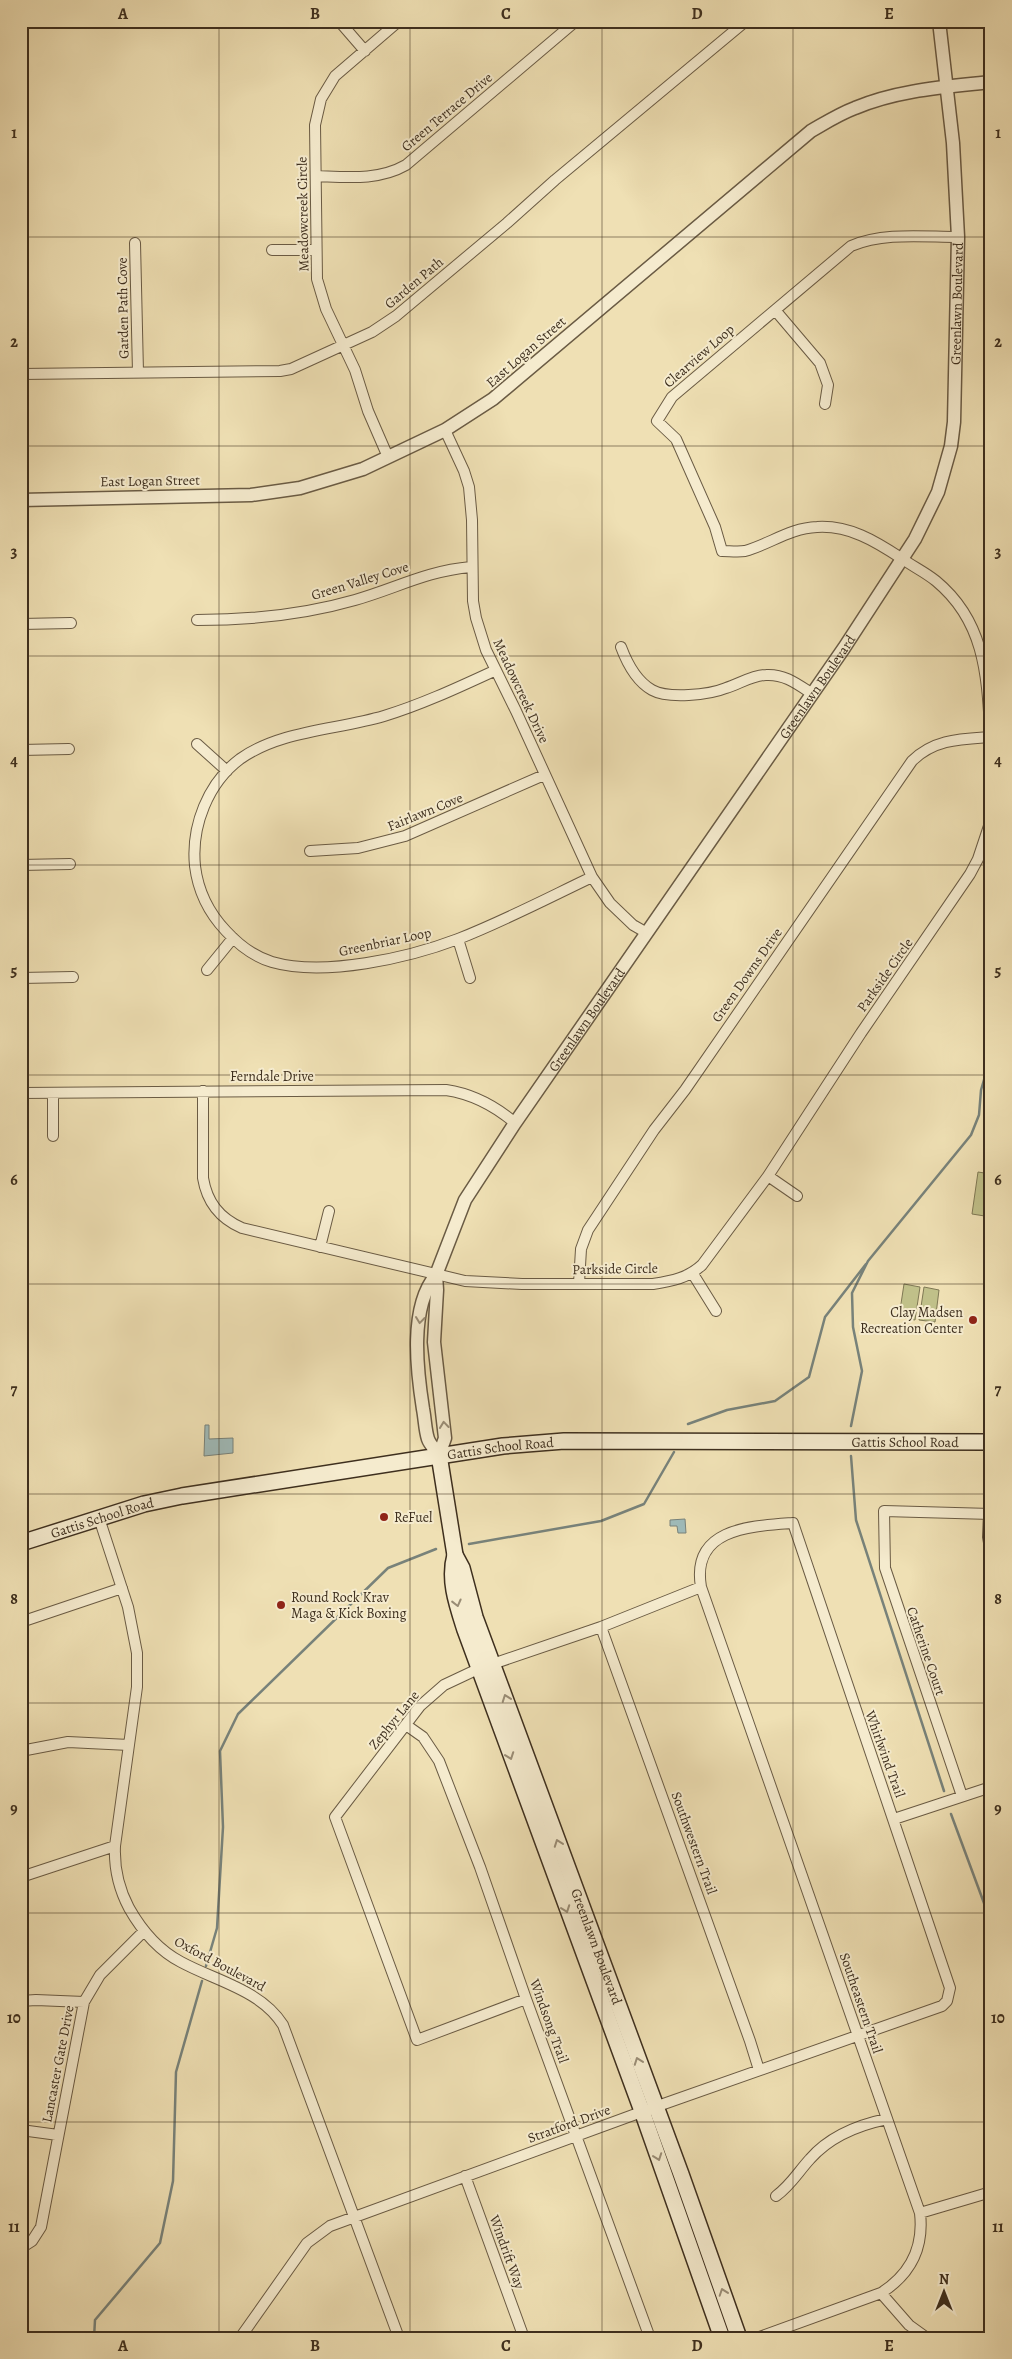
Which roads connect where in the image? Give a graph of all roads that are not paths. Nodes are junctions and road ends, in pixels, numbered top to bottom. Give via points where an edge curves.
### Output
1 (339, 21) edge
2 (399, 21) edge
3 (576, 21) edge
4 (746, 21) edge
5 (939, 21) edge
6 (365, 50) junction
7 (991, 82) edge
8 (945, 87) junction
9 (316, 176) junction
10 (958, 237) junction
11 (135, 243) dead end
12 (272, 250) dead end
13 (316, 250) junction
14 (776, 310) junction
15 (343, 346) junction
16 (138, 372) junction
17 (21, 374) edge
18 (825, 404) dead end
19 (445, 430) junction
20 (388, 457) junction
21 (21, 500) edge
22 (902, 559) junction
23 (471, 567) junction
24 (197, 620) dead end
25 (70, 623) dead end
26 (21, 624) edge
27 (621, 647) dead end
28 (496, 670) junction
29 (810, 693) junction
30 (990, 737) edge
31 (196, 744) dead end
32 (991, 744) edge
33 (69, 749) dead end
34 (21, 750) edge
35 (227, 771) junction
36 (544, 775) junction
37 (991, 820) edge
38 (310, 851) dead end
39 (70, 864) dead end
40 (21, 865) edge
41 (592, 877) junction
42 (647, 933) junction
43 (233, 938) junction
44 (458, 939) junction
45 (207, 970) dead end
46 (73, 977) dead end
47 (21, 978) edge
48 (470, 978) dead end
49 (203, 1091) junction
50 (21, 1093) edge
51 (52, 1093) junction
52 (514, 1123) junction
53 (54, 1136) dead end
54 (768, 1176) junction
55 (797, 1196) dead end
56 (329, 1211) dead end
57 (320, 1247) junction
58 (693, 1274) junction
59 (436, 1275) junction
60 (579, 1283) junction
61 (716, 1311) dead end
62 (991, 1442) edge
63 (439, 1455) junction
64 (990, 1514) edge
65 (99, 1518) junction
66 (21, 1543) edge
67 (991, 1554) edge
68 (455, 1555) junction
69 (701, 1587) junction
70 (122, 1588) junction
71 (21, 1622) edge
72 (601, 1626) junction
73 (494, 1664) junction
74 (478, 1669) junction
75 (406, 1725) junction
76 (129, 1746) junction
77 (21, 1751) edge
78 (991, 1787) edge
79 (962, 1796) junction
80 (894, 1819) junction
81 (115, 1846) junction
82 (21, 1877) edge
83 (144, 1931) junction
84 (949, 1995) joint
85 (526, 1999) junction
86 (21, 2001) edge
87 (84, 2002) junction
88 (858, 2036) junction
89 (759, 2070) junction
90 (648, 2109) junction
91 (887, 2119) junction
92 (21, 2130) edge
93 (58, 2135) junction
94 (577, 2136) junction
95 (465, 2176) junction
96 (991, 2192) edge
97 (776, 2196) dead end
98 (920, 2213) junction
99 (354, 2216) junction
100 (21, 2248) edge
101 (881, 2293) junction
102 (240, 2338) edge
103 (399, 2338) edge
104 (524, 2338) edge
105 (650, 2338) edge
106 (722, 2338) edge
107 (739, 2338) edge
108 (757, 2338) edge
109 (927, 2338) edge

1 - 6 street
2 - 6 street, Meadowcreek Circle
3 - 9 street, Green Terrace Drive via 406,165 386,174 364,177
4 - 15 street, Garden Path via 396,316
5 - 8 street, Greenlawn Boulevard
6 - 9 street, Meadowcreek Circle via 335,76 321,99 315,125
7 - 8 street, East Logan Street
8 - 10 street, Greenlawn Boulevard via 953,143
8 - 19 street, East Logan Street via 879,100 855,108 810,131 493,400
9 - 13 street, Meadowcreek Circle
10 - 14 street, Clearview Loop via 883,237 864,241 840,254
10 - 22 street, Greenlawn Boulevard via 956,400 950,446 938,492
11 - 16 street, Garden Path Cove
12 - 13 street
13 - 15 street, Meadowcreek Circle via 317,280
14 - 18 street via 820,363 828,385
14 - 22 street, Clearview Loop via 672,397 657,421 676,439 715,527 722,551 744,551 793,531 820,527 860,534
15 - 16 street, Garden Path via 280,371
15 - 20 street, Meadowcreek Circle
16 - 17 street, Garden Path
19 - 20 street, East Logan Street
19 - 23 street, Meadowcreek Drive via 469,487
20 - 21 street, East Logan Street via 324,482 275,492
22 - 29 street, Greenlawn Boulevard
22 - 30 street via 947,591 971,624 986,672
23 - 24 street, Green Valley Cove via 430,574 315,610 274,617
23 - 28 street, Meadowcreek Drive via 476,618
25 - 26 street
27 - 29 street via 632,670 652,690 700,695 766,674 791,680
28 - 35 street, Greenbriar Loop via 438,697 384,716 267,744
28 - 36 street, Meadowcreek Drive
29 - 42 street, Greenlawn Boulevard
30 - 32 street
30 - 60 street, Green Downs Drive via 944,741 912,761 654,1130 588,1230 581,1249
31 - 35 street
33 - 34 street
35 - 43 street, Greenbriar Loop via 204,805 196,834 195,858 203,898
36 - 38 street, Fairlawn Cove via 405,836 358,848
36 - 41 street, Meadowcreek Drive
37 - 54 street, Parkside Circle via 970,874
39 - 40 street
41 - 42 street, Meadowcreek Drive via 610,903
41 - 44 street, Greenbriar Loop
42 - 52 street, Greenlawn Boulevard
43 - 44 street, Greenbriar Loop via 266,959 312,967 358,964 395,957
43 - 45 street
44 - 48 street
46 - 47 street
49 - 51 street, Ferndale Drive
49 - 52 street, Ferndale Drive via 446,1090 476,1097
49 - 57 street, Parkside Circle via 202,1178 206,1194 216,1211 242,1228
50 - 51 street, Ferndale Drive
51 - 53 street
52 - 59 street, Greenlawn Boulevard via 466,1200
54 - 55 street
54 - 58 street, Parkside Circle
56 - 57 street
57 - 59 street, Parkside Circle
58 - 60 street, Parkside Circle via 653,1284
58 - 61 street
59 - 60 street, Parkside Circle via 480,1283
63 -> 59 street, Greenlawn Boulevard via 445,1438 434,1342
59 -> 63 street, Greenlawn Boulevard via 422,1305 417,1363 428,1440
62 - 63 main road, Gattis School Road via 564,1441
63 - 65 main road, Gattis School Road via 182,1496
63 - 68 main road, Greenlawn Boulevard
64 - 67 street via 988,1537
64 - 79 street, Catherine Court via 884,1511 885,1568
65 - 66 main road, Gattis School Road
65 - 70 street, Oxford Boulevard
68 - 73 main road, Greenlawn Boulevard
68 -> 74 main road, Greenlawn Boulevard via 451,1569 454,1590
69 - 72 street, Zephyr Lane
69 - 80 street, Whirlwind Trail via 699,1577 703,1557 720,1537 743,1528 793,1523
69 - 88 street, Southeastern Trail
70 - 71 street
70 - 76 street, Oxford Boulevard via 134,1628 137,1653 137,1687
72 - 73 street, Zephyr Lane
72 - 89 street, Southwestern Trail
73 - 74 street, Zephyr Lane
90 -> 73 main road, Greenlawn Boulevard
74 - 75 street, Zephyr Lane via 444,1686 420,1706
74 -> 90 main road, Greenlawn Boulevard
75 - 85 street, Windsong Trail via 423,1737 439,1761
75 - 85 street, Zephyr Lane via 334,1817 417,2040
76 - 77 street via 68,1742
76 - 81 street, Oxford Boulevard
78 - 79 street
79 - 80 street
80 - 84 street, Whirlwind Trail via 950,1988
81 - 82 street
81 - 83 street, Oxford Boulevard via 116,1870 122,1893
83 - 87 street, Lancaster Gate Drive via 100,1975
83 - 99 street, Oxford Boulevard via 180,1962 256,1998 276,2014 286,2030
84 - 88 street, Stratford Drive via 942,2006
85 - 94 street, Windsong Trail
86 - 87 street
87 - 93 street, Lancaster Gate Drive
88 - 89 street, Stratford Drive
88 - 91 street, Southeastern Trail
89 - 90 street, Stratford Drive
90 - 94 street, Stratford Drive
90 -> 106 main road, Greenlawn Boulevard
107 -> 90 main road, Greenlawn Boulevard
91 - 97 street via 863,2125 835,2138 810,2158 789,2186
91 - 98 street, Southeastern Trail
92 - 93 street
93 - 100 street, Lancaster Gate Drive via 41,2227 32,2241
94 - 95 street, Stratford Drive
94 - 105 street, Windsong Trail
95 - 99 street, Stratford Drive
95 - 104 street, Windrift Way
96 - 98 street
98 - 101 street, Southeastern Trail via 921,2240 911,2266
99 - 102 street, Stratford Drive via 330,2226 307,2243
99 - 103 street, Oxford Boulevard
101 - 108 street, Southeastern Trail
101 - 109 street via 909,2324

